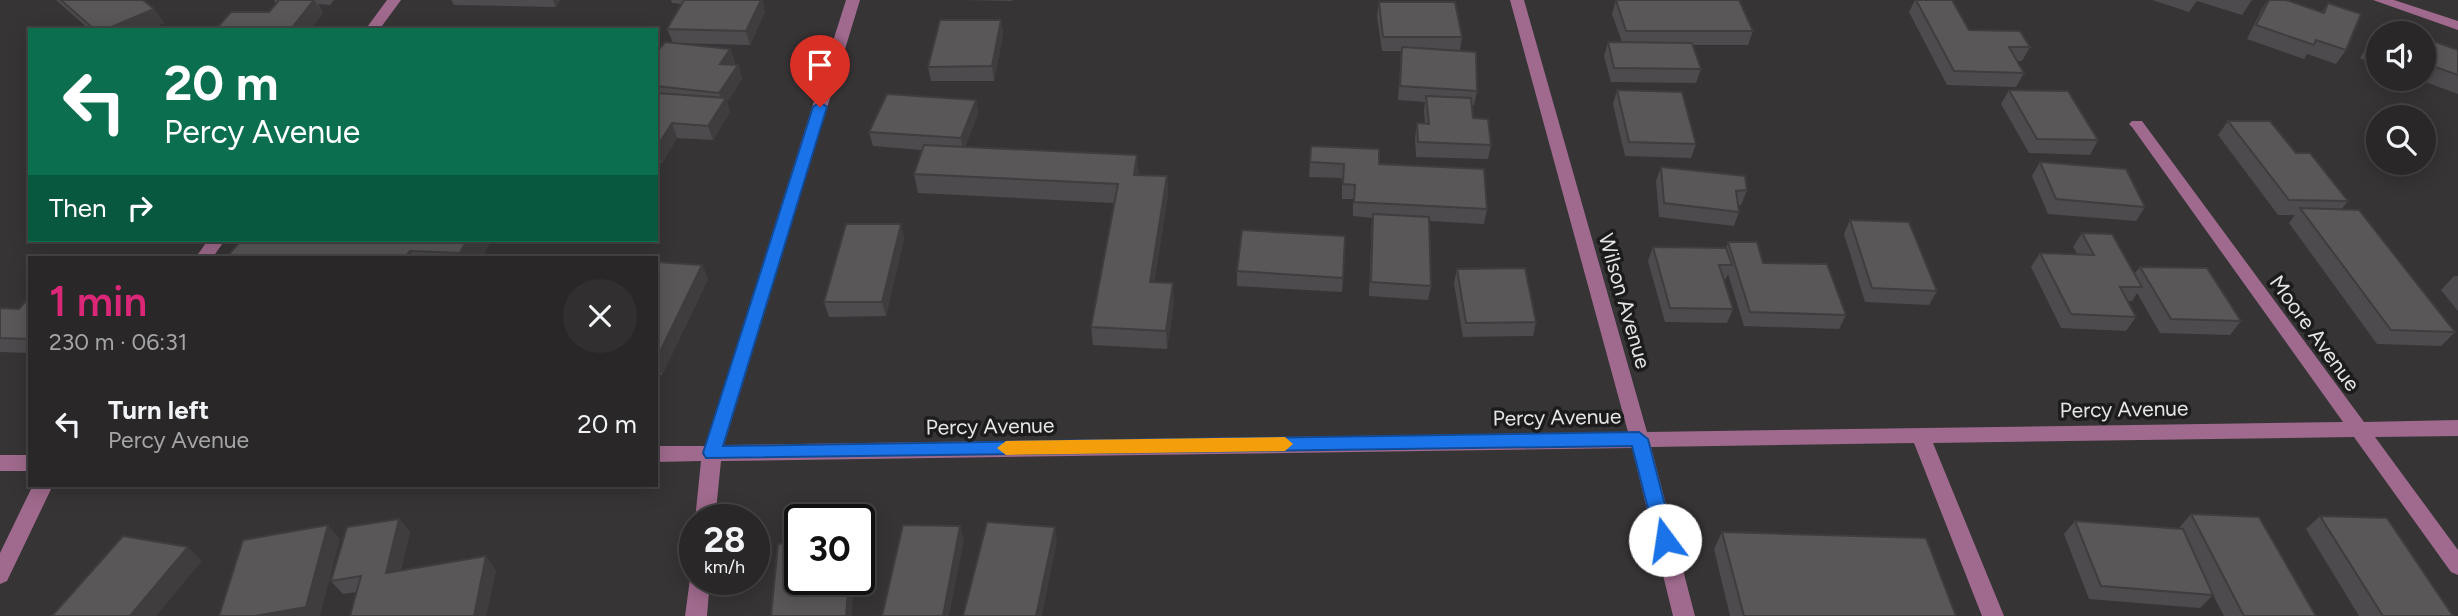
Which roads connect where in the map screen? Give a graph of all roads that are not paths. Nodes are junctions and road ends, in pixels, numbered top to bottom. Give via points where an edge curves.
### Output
1 (394, 0) edge
2 (853, 0) edge
3 (1517, 0) edge
4 (2380, 0) edge
5 (2458, 26) edge
6 (373, 28) edge
7 (2137, 124) dead end
8 (215, 242) edge
9 (205, 256) edge
10 (2356, 428) junction
11 (2458, 428) edge
12 (1920, 435) junction
13 (1639, 439) junction
14 (712, 453) junction
15 (658, 454) edge
16 (0, 463) edge
17 (28, 463) edge
18 (42, 487) edge
19 (707, 504) edge
20 (2458, 566) edge
21 (0, 575) edge
22 (698, 595) edge
23 (696, 616) edge
24 (1684, 616) edge
25 (1993, 616) edge

1 - 6 street
2 - 14 street
3 - 13 street, Wilson Avenue
4 - 5 street
7 - 10 street, Moore Avenue
8 - 9 street
10 - 11 street, Percy Avenue
10 - 12 street, Percy Avenue
10 - 20 street, Moore Avenue
12 - 13 street, Percy Avenue
12 - 25 street
13 - 14 street, Percy Avenue
13 - 24 street, Wilson Avenue
14 - 15 street, Percy Avenue
14 - 19 street
16 - 17 street
18 - 21 street
22 - 23 street

